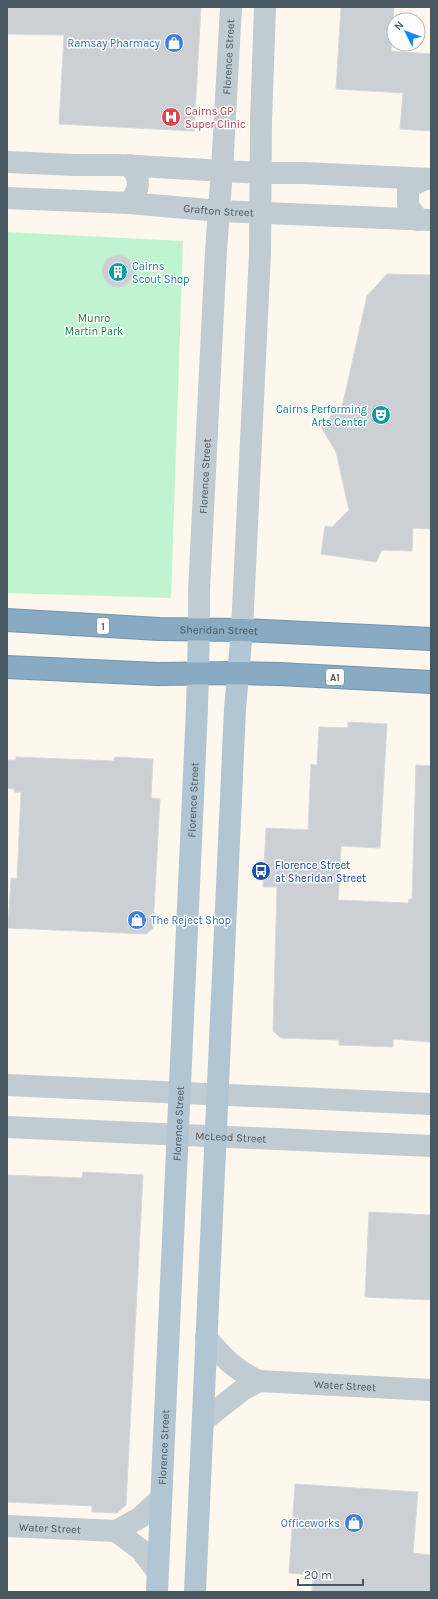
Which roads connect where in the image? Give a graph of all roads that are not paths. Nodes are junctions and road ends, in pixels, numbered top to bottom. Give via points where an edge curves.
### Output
1 (231, 7) edge
2 (265, 7) edge
3 (7, 162) edge
4 (129, 165) junction
5 (222, 170) junction
6 (262, 173) junction
7 (428, 179) edge
8 (7, 198) edge
9 (129, 203) junction
10 (219, 211) junction
11 (261, 213) junction
12 (425, 220) edge
13 (7, 620) edge
14 (199, 630) junction
15 (242, 630) junction
16 (431, 639) edge
17 (7, 667) edge
18 (238, 673) junction
19 (198, 674) junction
20 (431, 682) edge
21 (7, 1085) edge
22 (180, 1092) junction
23 (218, 1094) junction
24 (431, 1104) edge
25 (7, 1127) edge
26 (178, 1134) junction
27 (217, 1137) junction
28 (431, 1146) edge
29 (206, 1338) junction
30 (259, 1381) junction
31 (431, 1390) edge
32 (202, 1421) junction
33 (161, 1498) junction
34 (7, 1526) edge
35 (116, 1531) junction
36 (157, 1582) edge
37 (195, 1592) edge

1 - 5 street, Florence Street
2 - 6 street
3 - 4 street
4 - 5 street
4 - 9 street via 137,176 138,183 138,191
5 - 6 street
5 - 10 street, Florence Street
6 - 7 street
6 - 11 street
7 - 12 street via 408,187 408,205
8 - 9 street, Grafton Street
9 - 10 street, Grafton Street
10 - 11 street, Grafton Street
10 - 14 street, Florence Street
11 - 12 street, Grafton Street
11 - 15 street
13 - 14 highway, Sheridan Street / 1
14 - 15 highway, Sheridan Street / 1
14 - 19 main road, Florence Street
15 - 16 highway, Sheridan Street
15 - 18 main road
17 - 19 highway
18 - 19 highway
18 - 20 highway, A1
18 - 23 main road
19 - 22 main road, Florence Street
21 - 22 street
22 - 23 street
22 - 26 main road, Florence Street
23 - 24 street
23 - 27 main road
25 - 26 street, McLeod Street
26 - 27 street, McLeod Street
26 - 33 main road, Florence Street
27 - 28 street, McLeod Street
27 - 29 main road
29 - 30 street, Water Street via 235,1368
29 - 32 main road
30 - 31 street, Water Street
30 - 32 street via 241,1391
32 - 37 main road
33 - 35 street via 141,1517
33 - 36 main road, Florence Street
34 - 35 street, Water Street
35 - 36 street via 141,1550

